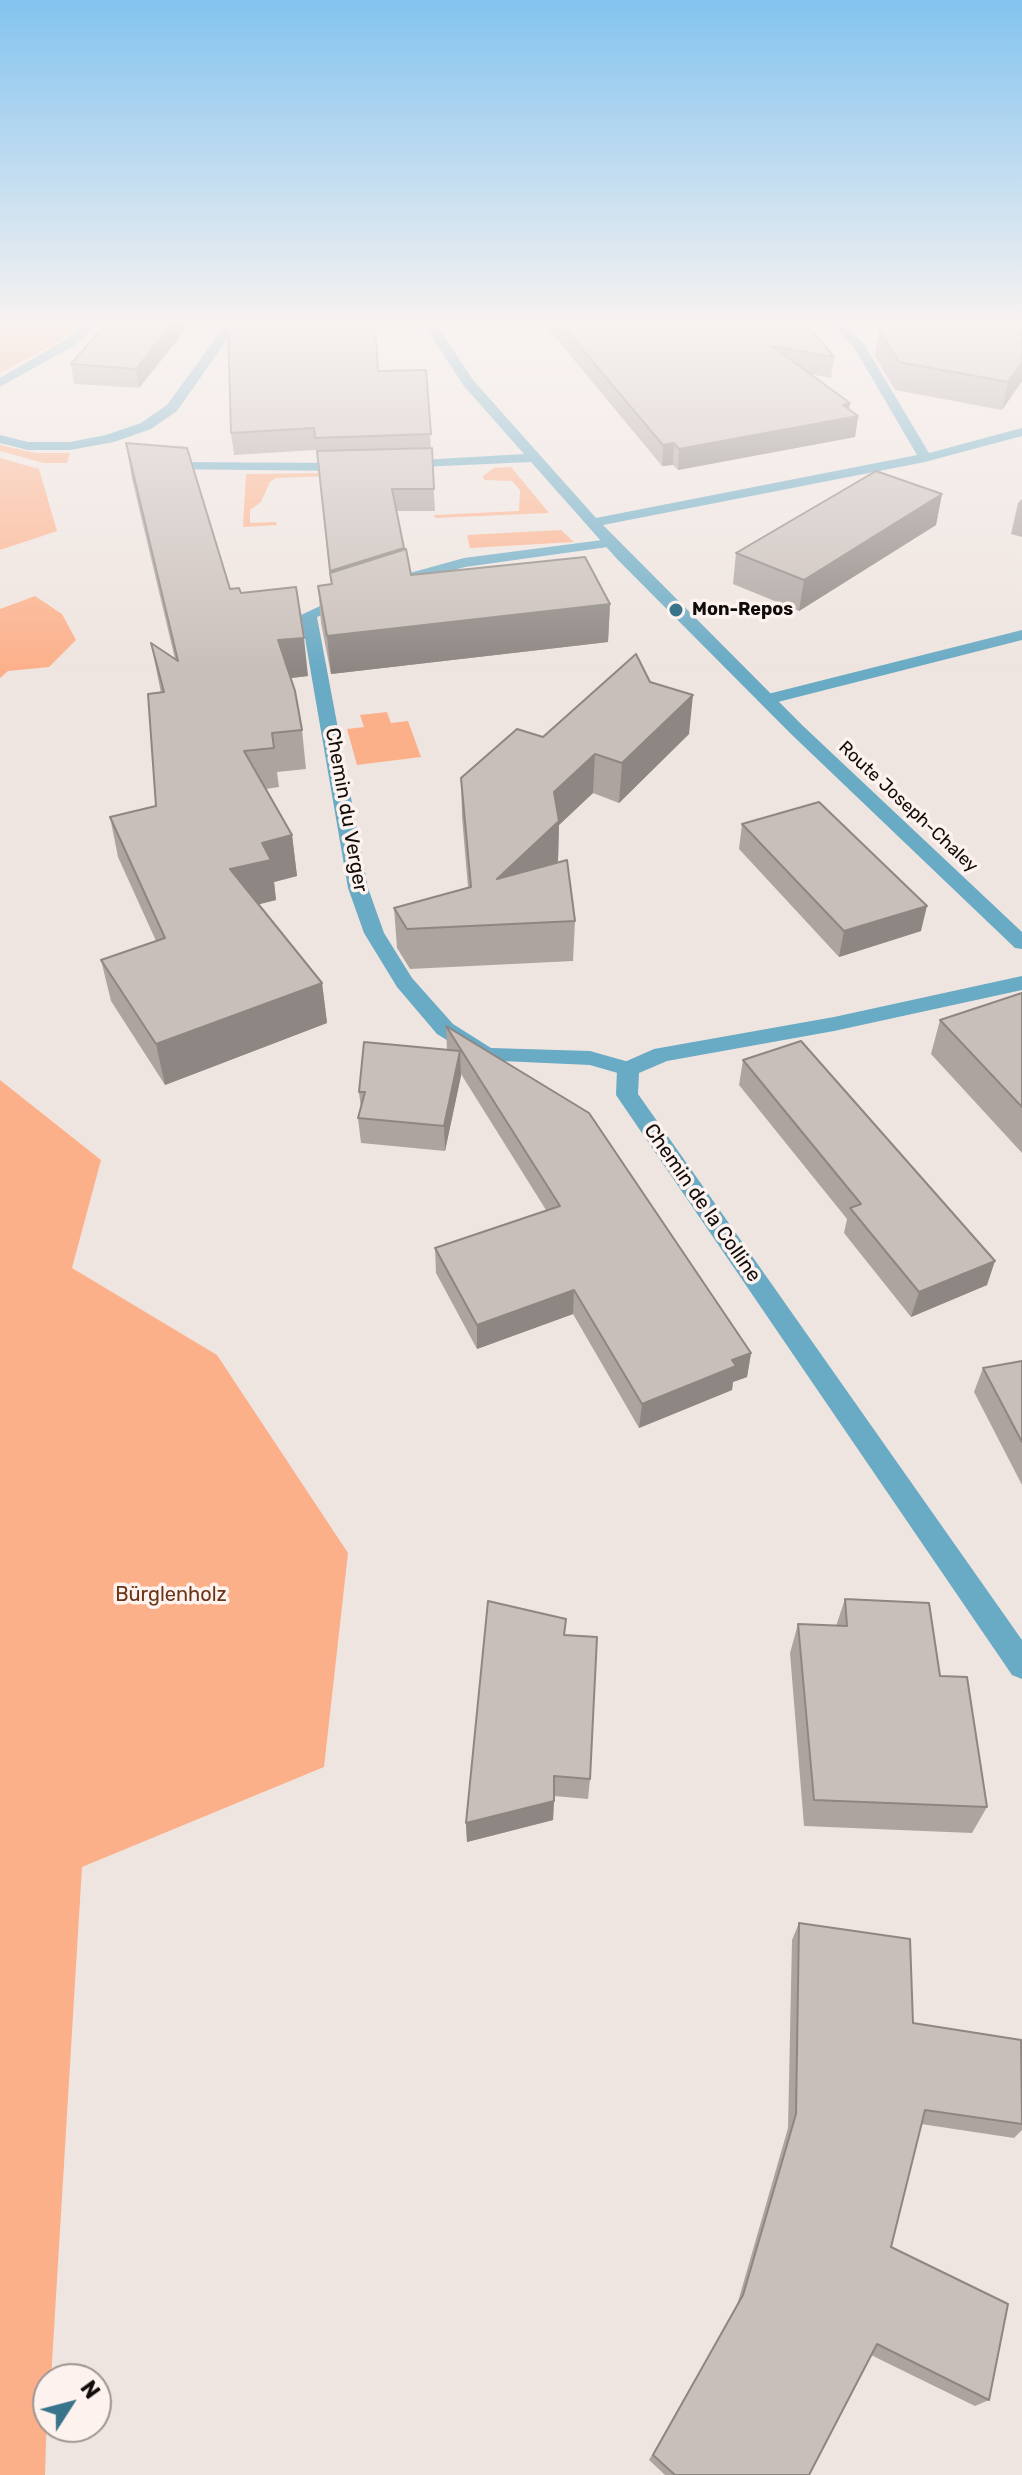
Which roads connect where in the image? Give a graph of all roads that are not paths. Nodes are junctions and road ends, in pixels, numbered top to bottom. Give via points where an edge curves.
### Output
1 (2, 440) edge
2 (106, 440) edge
3 (516, 440) edge
4 (914, 440) edge
5 (994, 440) edge
6 (532, 458) junction
7 (925, 458) junction
8 (151, 466) edge
9 (593, 523) junction
10 (610, 543) junction
11 (1022, 635) edge
12 (766, 700) junction
13 (1022, 943) edge
14 (1022, 983) edge
15 (628, 1069) junction
16 (1022, 1665) edge

1 - 2 street via 70,446
3 - 6 street, Route Joseph-Chaley
4 - 7 street
5 - 7 street
6 - 8 street via 380,466
6 - 9 street, Route Joseph-Chaley
7 - 9 street
9 - 10 street, Route Joseph-Chaley
10 - 12 street, Route Joseph-Chaley
10 - 15 street, Chemin du Verger via 464,563 373,589 309,615 358,888 374,933 404,982 445,1029 487,1055 590,1058
11 - 12 street
12 - 13 street, Route Joseph-Chaley
14 - 15 street via 662,1054
15 - 16 street, Chemin de la Colline via 627,1095

